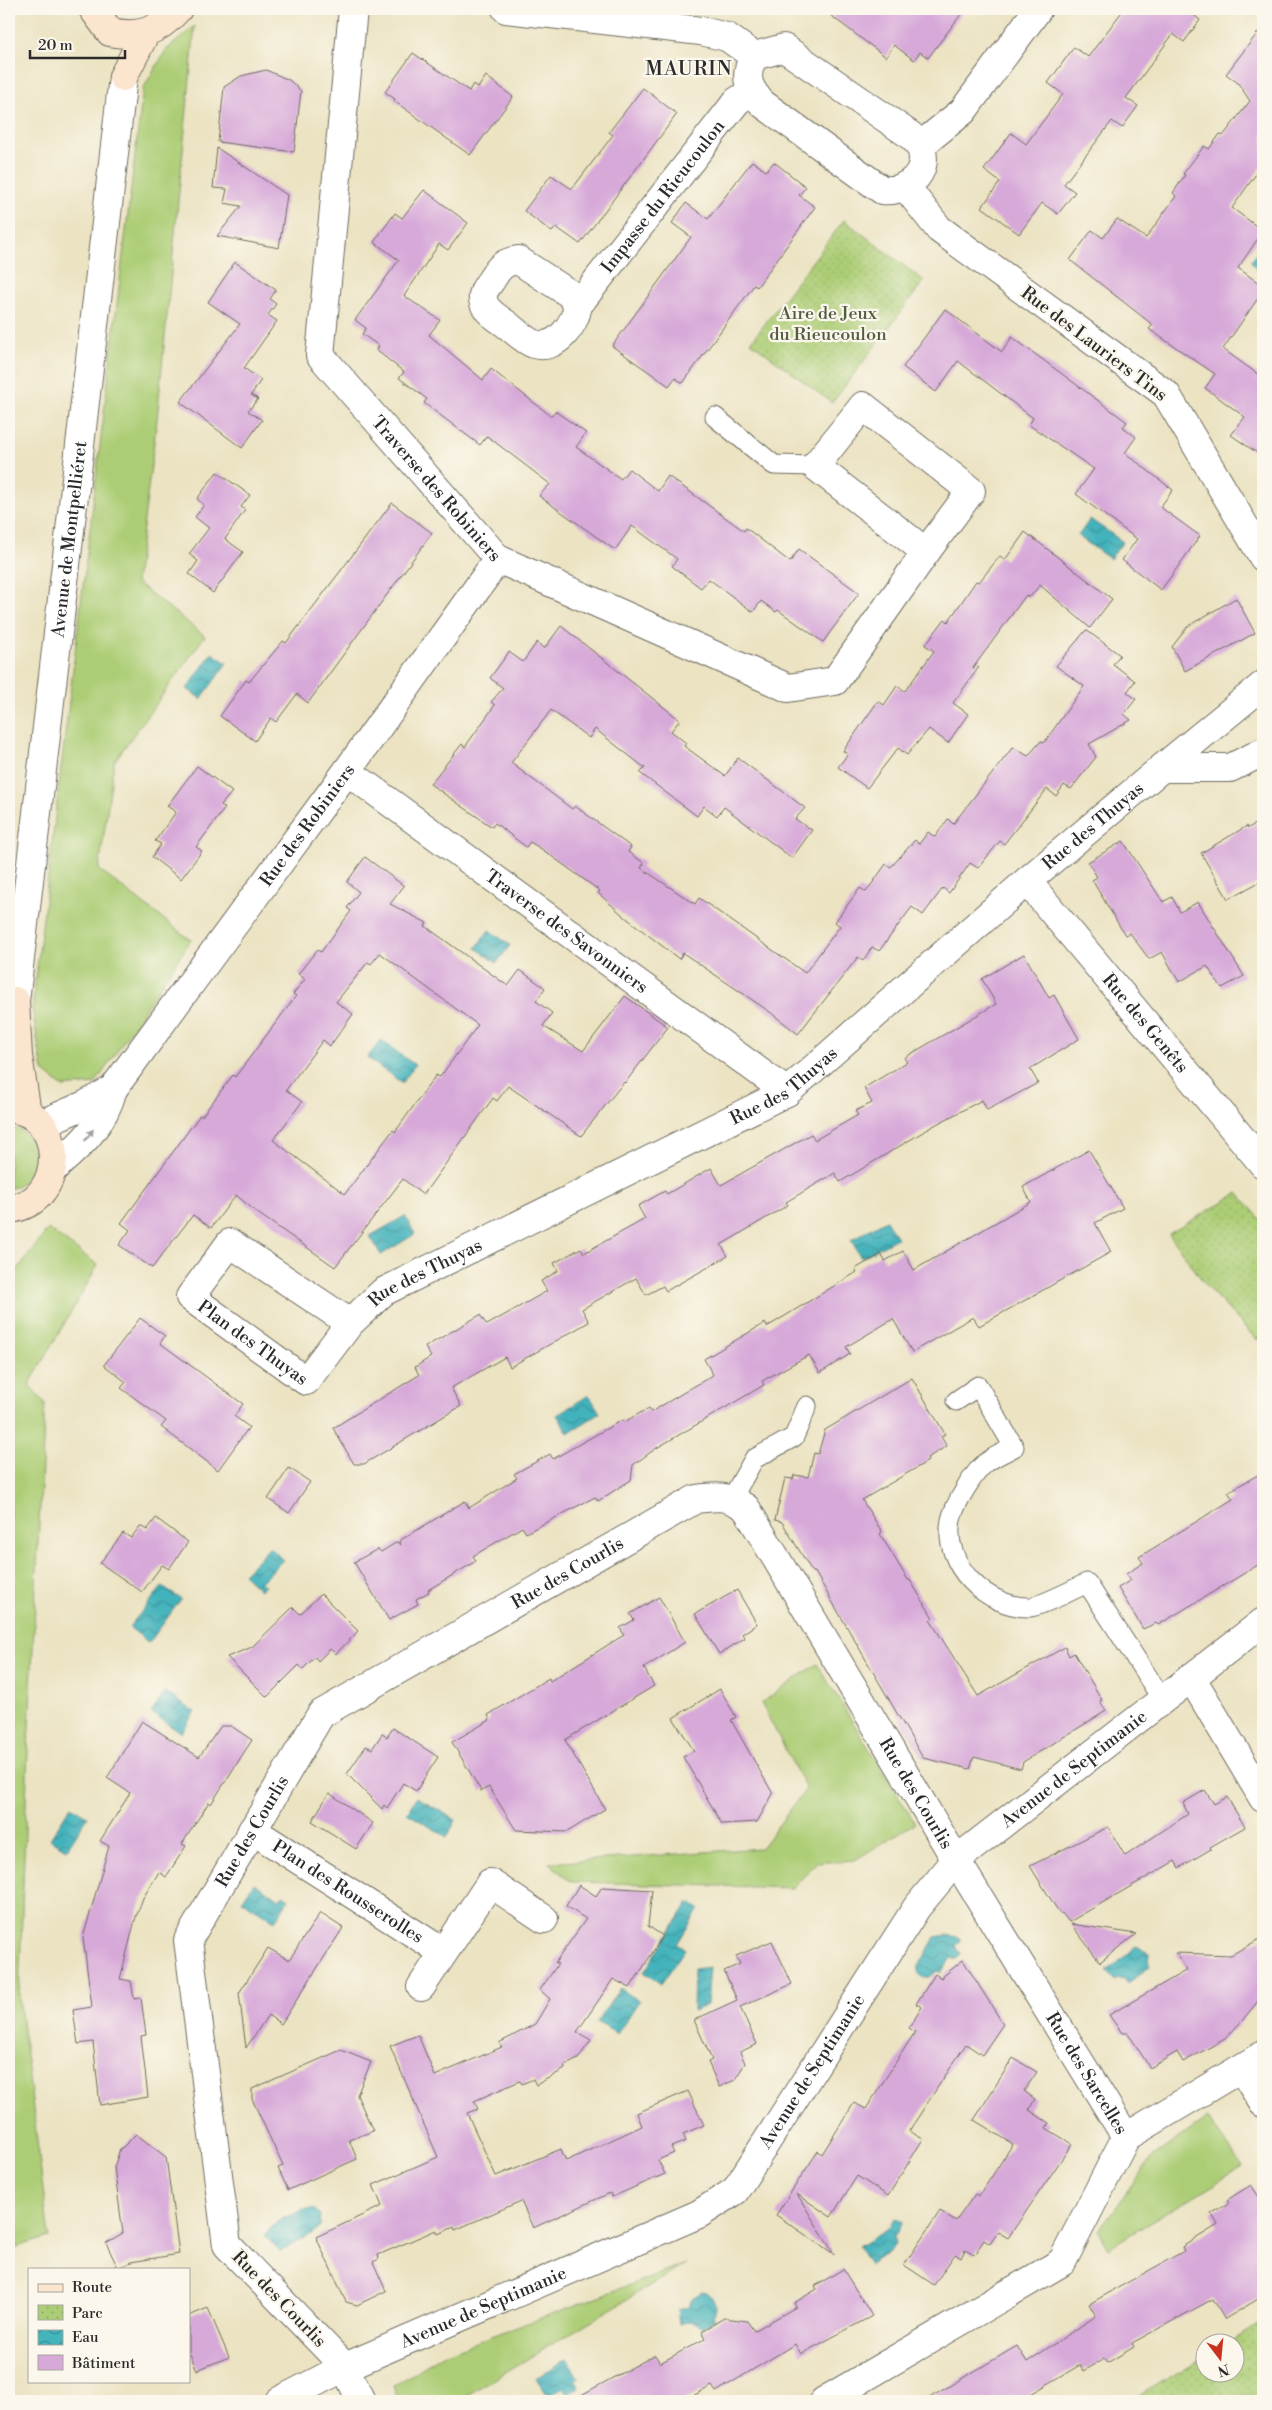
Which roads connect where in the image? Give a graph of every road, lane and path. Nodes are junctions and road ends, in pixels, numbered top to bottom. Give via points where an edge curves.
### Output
1 (93, 9) edge
2 (178, 9) edge
3 (353, 9) edge
4 (1038, 9) edge
5 (518, 10) edge
6 (110, 32) junction
7 (145, 34) junction
8 (754, 56) junction
9 (123, 77) junction
10 (751, 92) junction
11 (920, 146) junction
12 (906, 186) junction
13 (578, 305) dead end
14 (715, 417) dead end
15 (815, 466) junction
16 (926, 552) junction
17 (1263, 557) edge
18 (498, 559) junction
19 (1263, 685) edge
20 (1263, 752) edge
21 (1162, 768) junction
22 (347, 771) junction
23 (1027, 882) junction
24 (15, 1000) junction
25 (9, 1029) edge
26 (113, 1089) junction
27 (787, 1092) junction
28 (25, 1115) edge
29 (1263, 1164) edge
30 (54, 1168) junction
31 (10, 1211) edge
32 (350, 1323) junction
33 (956, 1401) dead end
34 (807, 1406) dead end
35 (732, 1498) junction
36 (1263, 1622) edge
37 (1190, 1678) junction
38 (1162, 1699) junction
39 (1263, 1798) edge
40 (252, 1830) junction
41 (956, 1860) junction
42 (544, 1919) dead end
43 (443, 1952) junction
44 (421, 1988) dead end
45 (1252, 2062) edge
46 (1263, 2104) edge
47 (1126, 2137) junction
48 (345, 2367) junction
49 (279, 2401) edge
50 (361, 2401) edge
51 (824, 2401) edge

1 - 6 street
2 - 7 street
3 - 18 street, Traverse des Robiniers via 320,355
4 - 11 street via 963,111
5 - 8 street via 727,36
6 - 7 street
6 - 9 street, Avenue de Montpelliéret
7 - 9 street, Avenue de Montpelliéret
8 - 10 street via 748,72
8 - 11 street via 784,48 910,135
9 - 24 street, Avenue de Montpelliéret
10 - 12 street via 882,190 894,191
10 - 13 street, Impasse du Rieucoulon via 737,101
11 - 12 street via 922,167
12 - 17 street, Rue des Lauriers Tins via 939,229 1166,394
14 - 15 lane via 774,465
15 - 16 street
15 - 16 street, Traverse des Robiniers via 863,406 971,491
16 - 18 street, Traverse des Robiniers via 836,681 788,688
18 - 22 street, Rue des Robiniers
19 - 21 street, Rue des Thuyas
20 - 21 street via 1230,768
21 - 23 street, Rue des Thuyas
22 - 26 street, Rue des Robiniers
22 - 27 street, Traverse des Savonniers
23 - 27 street, Rue des Thuyas
23 - 29 street, Rue des Genêts
24 - 25 street, Avenue de Montpelliéret
24 - 28 street, Avenue de Montpelliéret
26 - 28 street, Rue des Robiniers via 87,1104
30 -> 26 street, Rue des Robiniers via 82,1144 109,1107
27 - 32 street, Rue des Thuyas via 384,1292
28 - 30 street, Avenue de Montpelliéret via 50,1137
30 - 31 street via 39,1195
32 - 32 street, Plan des Thuyas via 230,1243 190,1297 306,1381
33 - 38 lane via 978,1386 1014,1447 986,1463 965,1490 951,1519 951,1543 962,1568 977,1588 1003,1604 1032,1607 1087,1583
34 - 35 lane via 794,1437 754,1459
35 - 40 street, Rue des Courlis via 696,1499 321,1714
35 - 41 street, Rue des Courlis via 746,1508
36 - 37 street, Avenue de Septimanie
37 - 38 street, Avenue de Septimanie
37 - 39 street
38 - 41 street, Avenue de Septimanie
40 - 43 street, Plan des Rousserolles
40 - 48 street, Rue des Courlis via 188,1940 227,2245
41 - 47 street, Rue des Sarcelles
41 - 48 street, Avenue de Septimanie via 917,1907 735,2191 699,2214
42 - 43 street, Plan des Rousserolles via 490,1883
43 - 44 street, Plan des Rousserolles
45 - 46 street
45 - 47 street
47 - 51 street, Rue des Sarcelles via 1062,2262
48 - 49 street, Avenue de Septimanie
48 - 50 street

